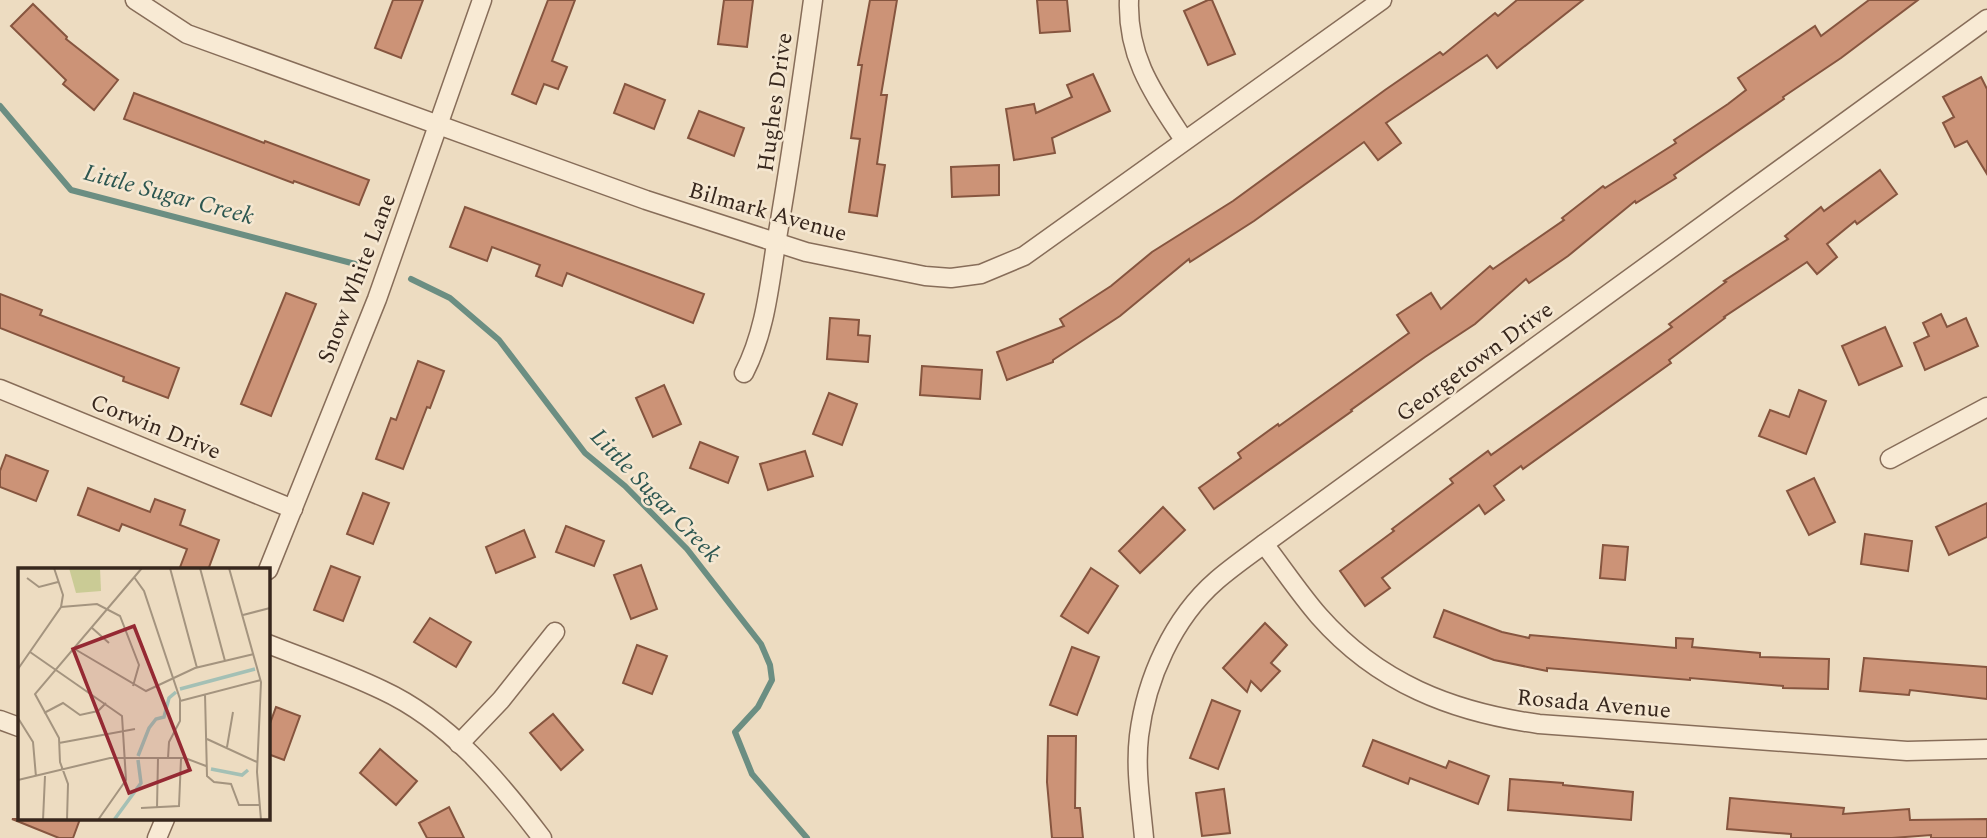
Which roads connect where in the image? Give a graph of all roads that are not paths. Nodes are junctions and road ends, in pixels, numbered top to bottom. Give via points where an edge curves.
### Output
1 (135, 0) edge
2 (482, 0) edge
3 (813, 0) edge
4 (1129, 0) edge
5 (1382, 0) edge
6 (1987, 19) edge
7 (438, 126) junction
8 (1184, 140) junction
9 (777, 242) junction
10 (744, 373) dead end
11 (0, 389) edge
12 (1987, 407) edge
13 (1889, 459) dead end
14 (293, 509) junction
15 (1264, 544) junction
16 (269, 568) edge
17 (555, 632) dead end
18 (270, 646) edge
19 (0, 720) edge
20 (18, 727) edge
21 (459, 744) junction
22 (1987, 749) edge
23 (166, 820) edge
24 (157, 838) edge
25 (542, 838) edge
26 (1144, 838) edge

1 - 7 street, Bilmark Avenue via 187,34
2 - 7 street, Snow White Lane
3 - 9 street, Hughes Drive
4 - 8 street via 1132,43 1143,74
5 - 8 street, Bilmark Avenue
6 - 15 street, Georgetown Drive
7 - 9 street, Bilmark Avenue
7 - 14 street, Snow White Lane via 377,299
8 - 9 street, Bilmark Avenue via 1024,256 981,274 925,276
9 - 10 street, Hughes Drive via 764,323
11 - 14 street, Corwin Drive
12 - 13 street
14 - 16 street, Snow White Lane
15 - 22 street, Rosada Avenue via 1347,645 1392,678 1431,698 1495,718 1908,751
15 - 26 street, Georgetown Drive via 1215,582 1188,612 1152,681 1139,737
17 - 21 street via 501,701
18 - 21 street via 384,690
19 - 20 street
21 - 25 street via 502,785
23 - 24 street

